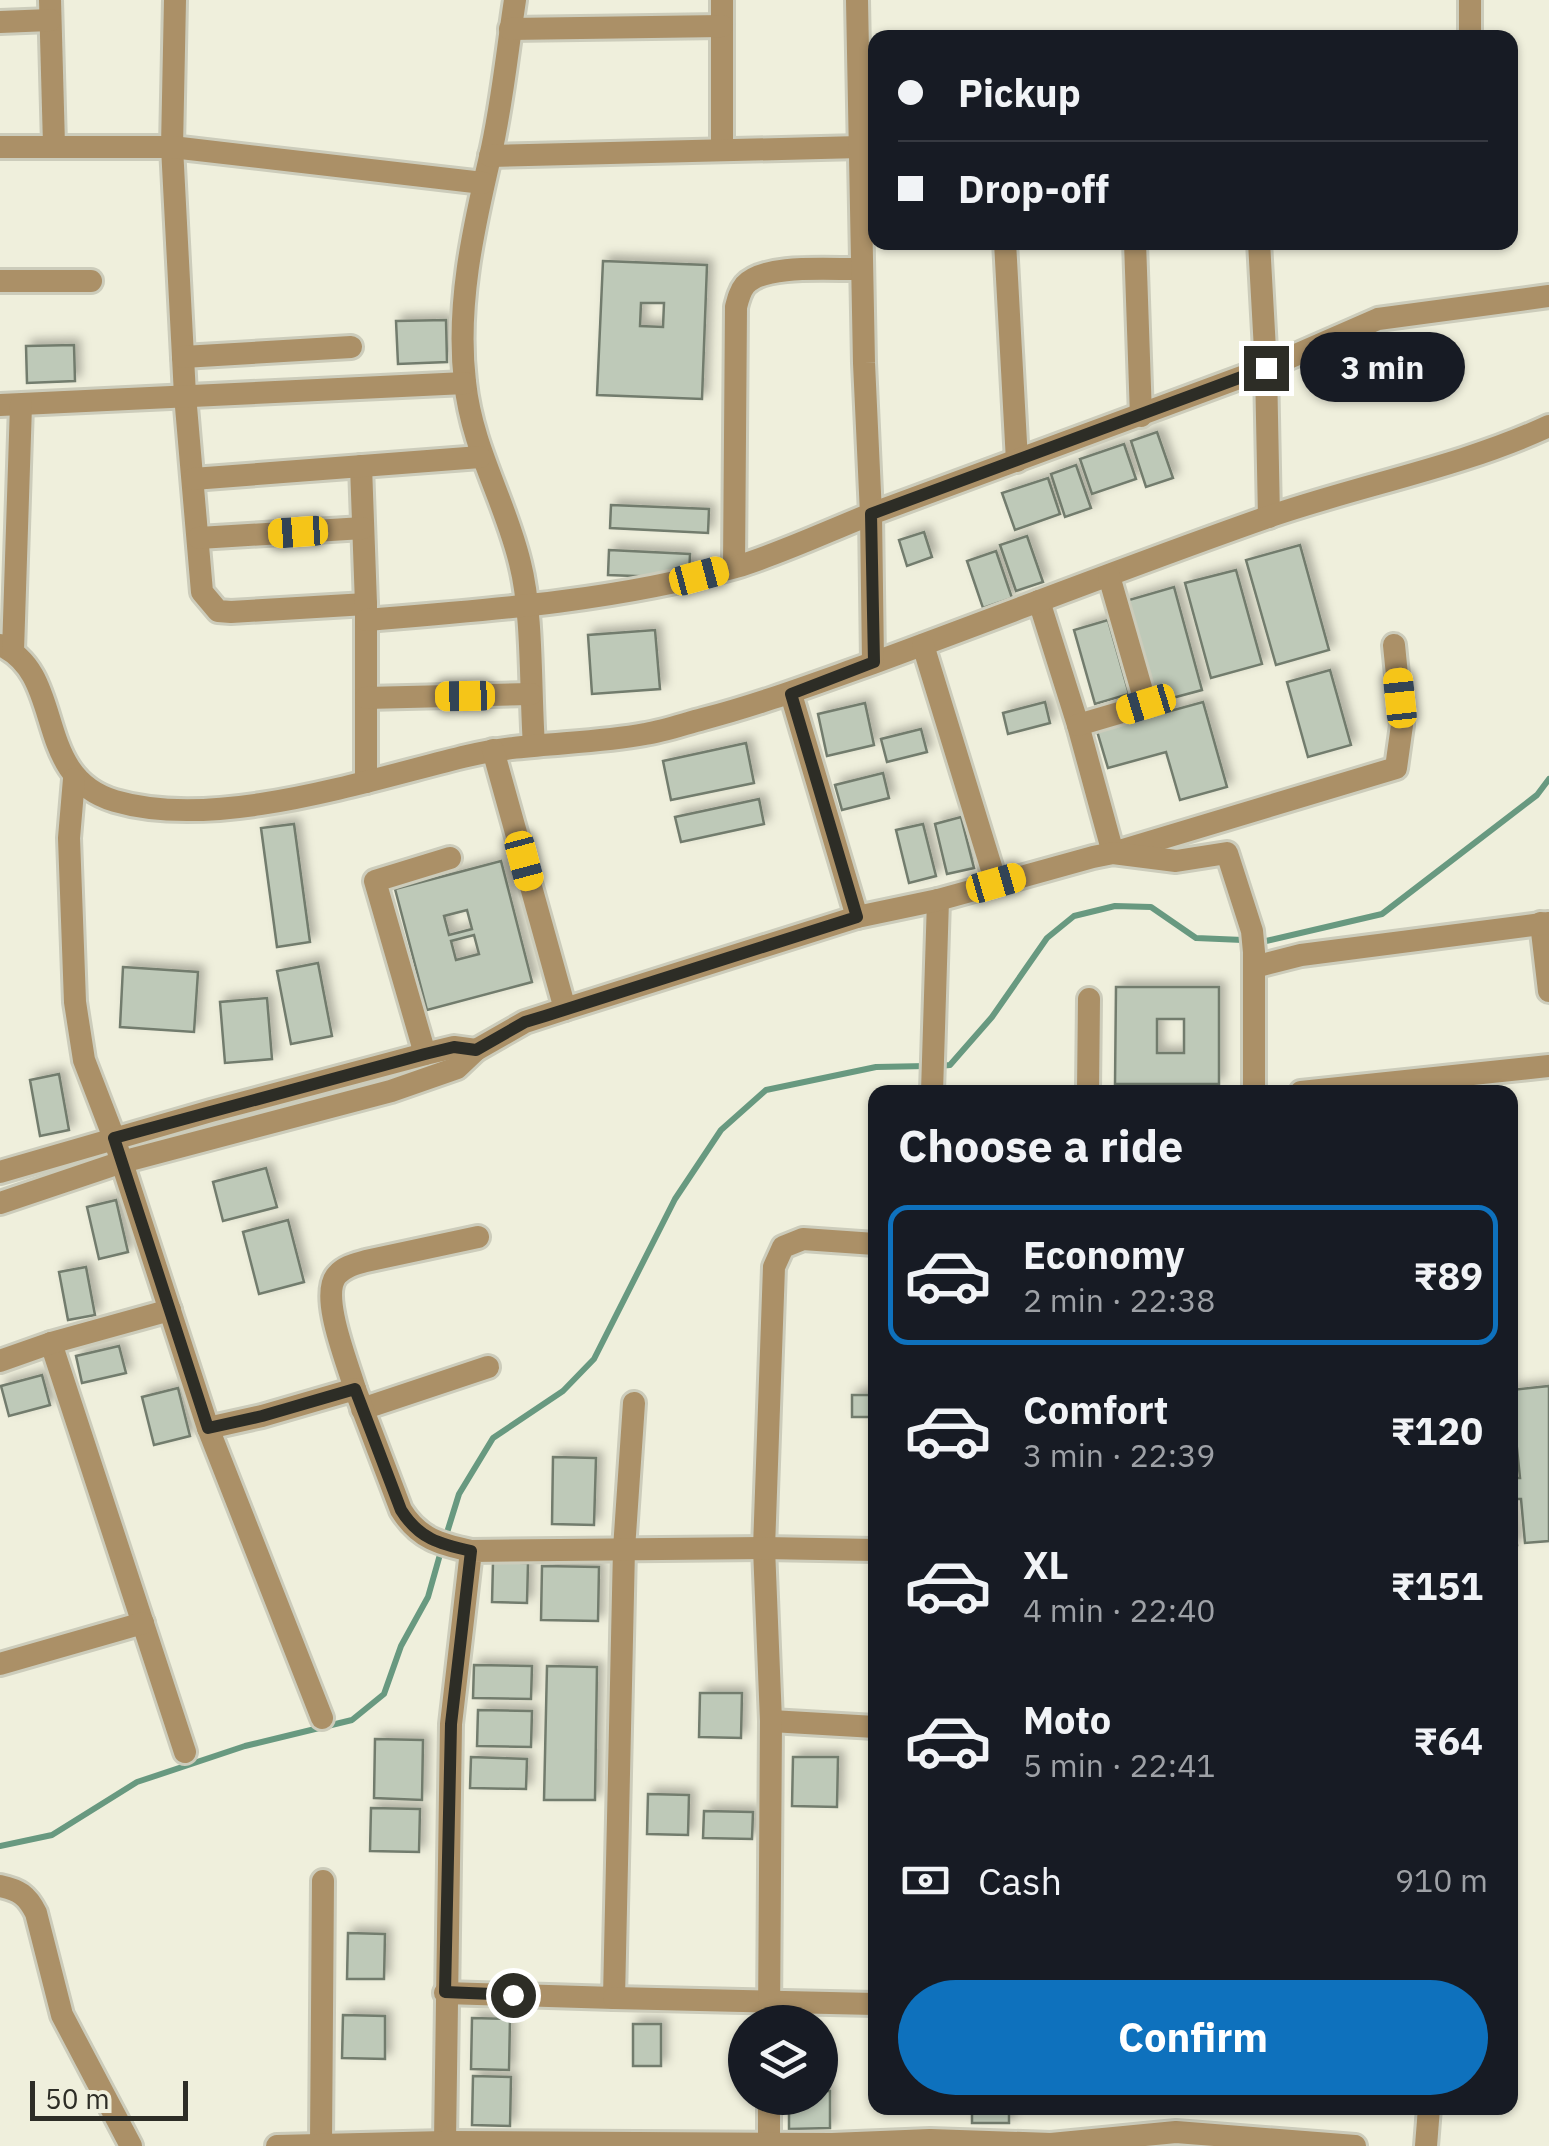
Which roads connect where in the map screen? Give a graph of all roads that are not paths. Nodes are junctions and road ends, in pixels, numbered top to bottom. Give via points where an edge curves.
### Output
1 (175, 0) edge
2 (515, 0) edge
3 (722, 0) edge
4 (857, 0) edge
5 (1470, 0) edge
6 (50, 10) edge
7 (0, 22) edge
8 (722, 26) junction
9 (510, 29) junction
10 (1470, 30) edge
11 (867, 87) edge
12 (54, 145) junction
13 (0, 147) edge
14 (172, 147) junction
15 (860, 147) junction
16 (722, 150) junction
17 (490, 156) junction
18 (482, 183) junction
19 (1005, 250) edge
20 (1136, 250) edge
21 (1259, 250) edge
22 (862, 269) junction
23 (0, 280) edge
24 (91, 280) dead end
25 (1549, 296) edge
26 (351, 346) dead end
27 (183, 357) junction
28 (1266, 368) junction
29 (464, 383) junction
30 (185, 394) junction
31 (10, 405) edge
32 (1141, 416) junction
33 (1549, 426) edge
34 (480, 457) junction
35 (1017, 461) junction
36 (360, 466) junction
37 (194, 478) junction
38 (871, 514) junction
39 (1269, 517) junction
40 (363, 528) junction
41 (199, 538) junction
42 (734, 567) junction
43 (1109, 576) junction
44 (1039, 601) junction
45 (526, 607) junction
46 (366, 612) junction
47 (1394, 645) dead end
48 (923, 646) junction
49 (7, 648) edge
50 (874, 662) junction
51 (531, 694) junction
52 (791, 694) junction
53 (366, 698) junction
54 (1078, 725) junction
55 (534, 744) junction
56 (493, 750) junction
57 (74, 779) junction
58 (366, 782) junction
59 (1113, 853) junction
60 (450, 858) dead end
61 (996, 883) junction
62 (938, 900) junction
63 (857, 917) junction
64 (1545, 923) edge
65 (1254, 950) junction
66 (1549, 991) edge
67 (1089, 998) dead end
68 (565, 1008) junction
69 (476, 1050) junction
70 (425, 1054) junction
71 (1549, 1066) edge
72 (932, 1085) edge
73 (1088, 1085) edge
74 (1254, 1085) edge
75 (1368, 1085) edge
76 (114, 1138) junction
77 (122, 1162) junction
78 (0, 1172) edge
79 (0, 1202) edge
80 (478, 1237) dead end
81 (868, 1243) edge
82 (170, 1310) junction
83 (50, 1343) junction
84 (0, 1361) edge
85 (488, 1367) dead end
86 (358, 1399) junction
87 (634, 1403) dead end
88 (208, 1428) junction
89 (764, 1548) junction
90 (624, 1549) junction
91 (467, 1550) junction
92 (868, 1550) edge
93 (143, 1623) junction
94 (0, 1664) edge
95 (322, 1718) dead end
96 (771, 1721) junction
97 (868, 1727) edge
98 (186, 1752) dead end
99 (323, 1881) dead end
100 (0, 1886) edge
101 (445, 1992) junction
102 (614, 1998) junction
103 (769, 2005) edge
104 (868, 2005) edge
105 (838, 2007) edge
106 (728, 2008) edge
107 (769, 2115) edge
108 (1428, 2115) edge
109 (1192, 2139) edge
110 (445, 2142) junction
111 (321, 2144) edge
112 (769, 2144) edge
113 (130, 2146) edge
114 (277, 2146) edge
115 (1355, 2146) edge
116 (1426, 2146) edge

1 - 14 street
2 - 9 street
3 - 8 street
4 - 11 street
5 - 10 street
6 - 7 street
6 - 12 street
8 - 9 street
8 - 16 street
9 - 17 street
11 - 15 street
12 - 13 street
12 - 14 street
14 - 18 street
14 - 27 street
15 - 16 street
15 - 22 street
16 - 17 street
17 - 18 street
18 - 29 street via 463,312
19 - 35 street
20 - 32 street
21 - 28 street
22 - 38 street
22 - 42 street via 771,271 754,277 739,295
23 - 24 street
25 - 28 street via 1378,319
26 - 27 street
27 - 30 street
28 - 32 street
28 - 39 street
29 - 30 street
29 - 34 street
30 - 31 street
30 - 37 street
31 - 49 street
32 - 35 street
33 - 39 street via 1495,449
34 - 36 street
34 - 45 street via 522,568
35 - 38 street
36 - 37 street
36 - 40 street
37 - 41 street
38 - 42 street
38 - 50 street
39 - 43 street
40 - 41 street
40 - 46 street
41 - 46 street via 202,592 218,610
42 - 45 street
43 - 44 street
43 - 54 street via 1146,704
44 - 48 street
44 - 54 street
45 - 46 street
45 - 51 street
46 - 53 street
47 - 59 street via 1402,725 1396,768
48 - 50 street
48 - 61 street
49 - 57 street via 30,670
50 - 52 street
51 - 53 street
51 - 55 street
52 - 55 street via 644,734
52 - 63 street
53 - 58 street
54 - 59 street
55 - 56 street
56 - 58 street
56 - 68 street
57 - 58 street via 111,800 180,808 263,803
57 - 76 street via 75,1002 84,1060
59 - 61 street
59 - 65 street via 1176,861 1227,852
60 - 70 street via 375,881
61 - 62 street
62 - 63 street
62 - 72 street
63 - 68 street
64 - 65 street via 1301,955
64 - 66 street
65 - 74 street
67 - 73 street
68 - 69 street
69 - 70 street
69 - 77 street via 457,1068 391,1091
70 - 76 street
71 - 75 street
76 - 77 street
76 - 78 street
77 - 79 street
77 - 82 street
80 - 86 street via 366,1261 336,1276 332,1310
81 - 89 street via 803,1238 778,1254
82 - 83 street
82 - 88 street
83 - 84 street
83 - 93 street
85 - 86 street
86 - 88 street
86 - 91 street via 412,1527 434,1542
87 - 90 street
88 - 95 street
89 - 90 street
89 - 92 street
89 - 96 street
90 - 91 street
90 - 102 street
91 - 101 street via 451,1724
93 - 94 street
93 - 98 street
96 - 97 street
96 - 103 street
99 - 111 street
100 - 113 street via 18,1890 36,1912 62,2015
101 - 102 street
101 - 110 street
102 - 106 street
104 - 105 street
107 - 112 street
108 - 116 street
109 - 112 street
109 - 115 street
110 - 111 street
110 - 112 street
111 - 114 street

